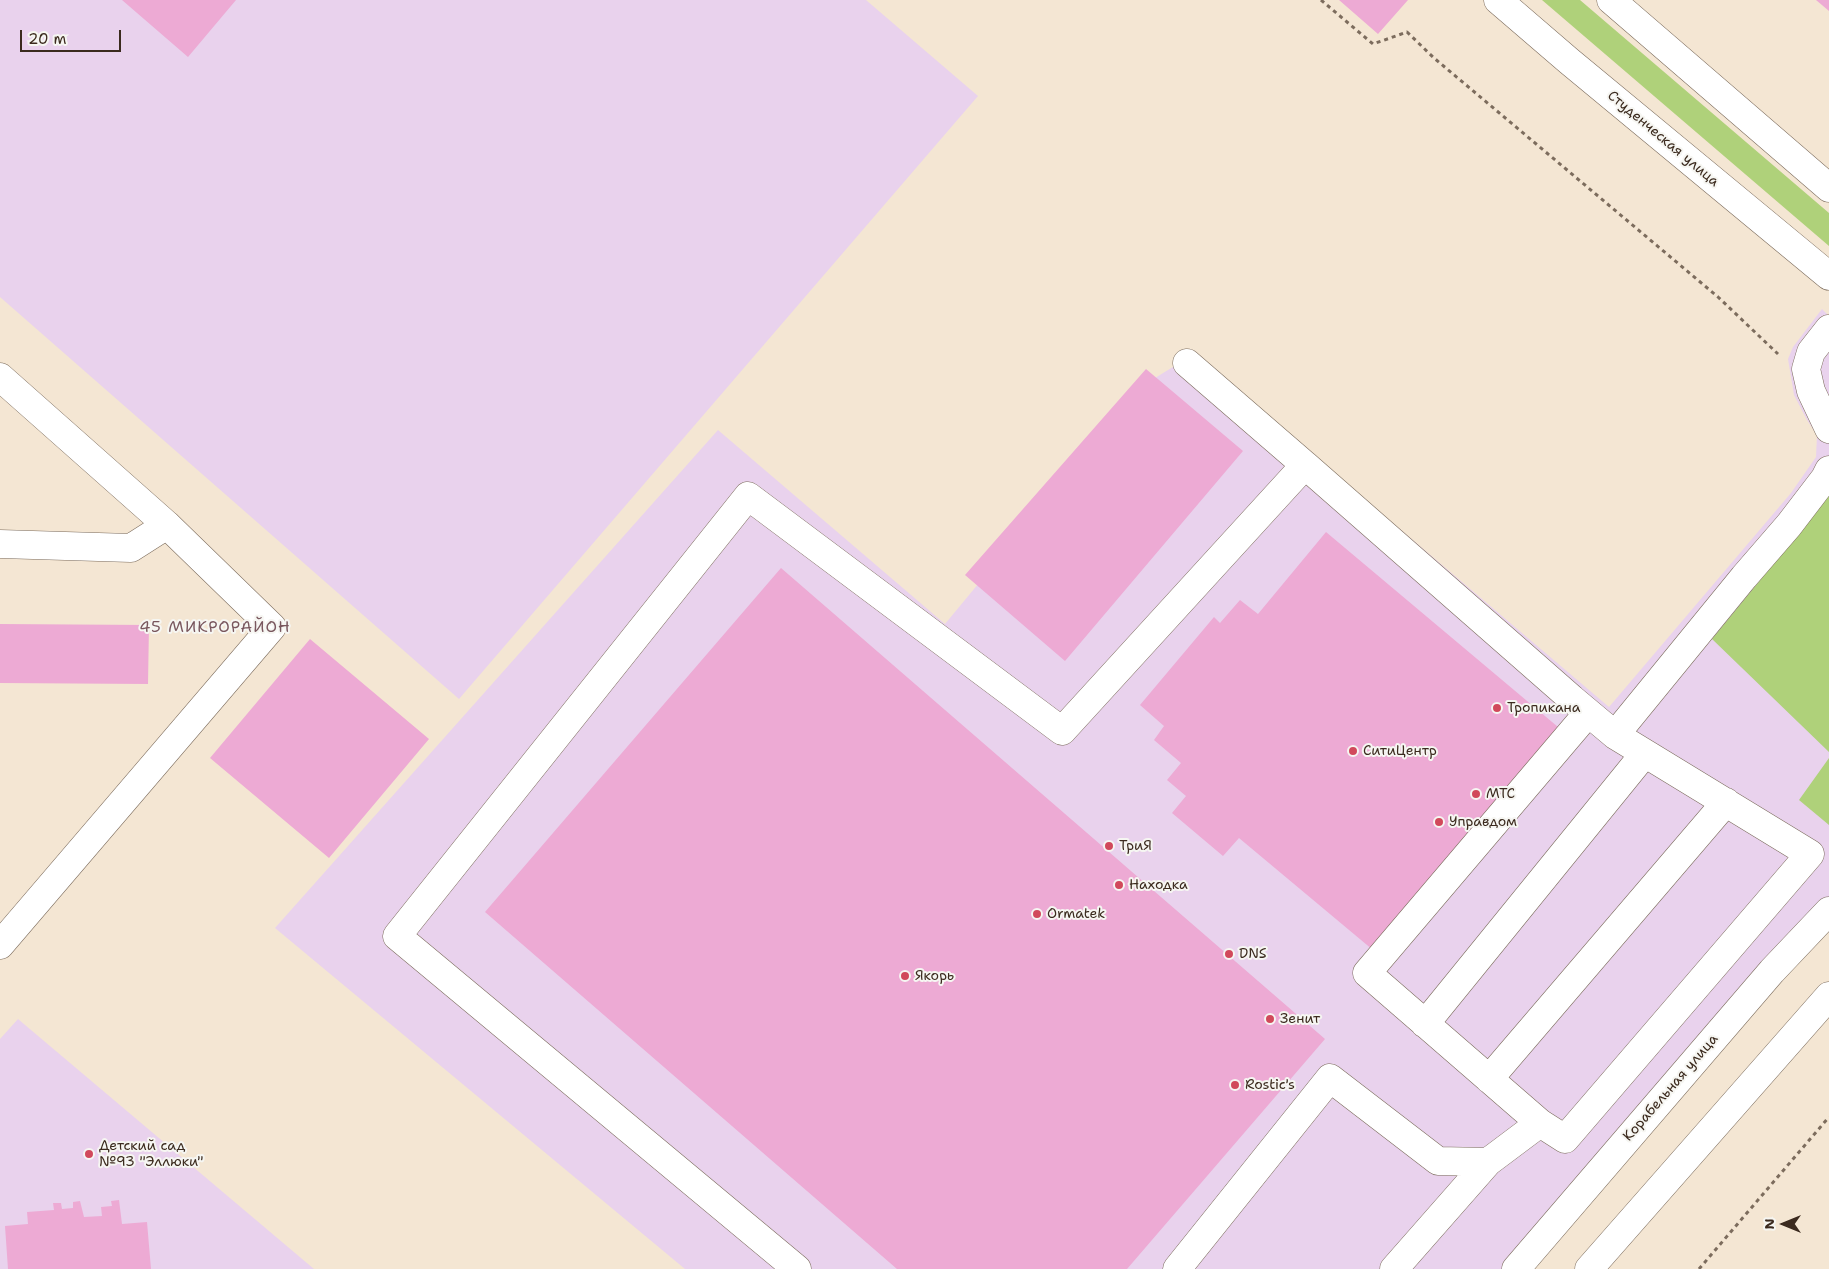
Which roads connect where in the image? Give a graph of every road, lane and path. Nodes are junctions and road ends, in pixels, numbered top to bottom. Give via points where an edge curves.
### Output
1 (1321, 0) edge
2 (1498, 0) edge
3 (1611, 0) edge
4 (1829, 188) edge
5 (1829, 276) edge
6 (1829, 329) edge
7 (1780, 356) dead end
8 (1187, 362) dead end
9 (0, 377) edge
10 (1829, 429) edge
11 (1305, 465) junction
12 (1829, 470) edge
13 (167, 525) junction
14 (0, 544) edge
15 (1588, 714) junction
16 (1616, 735) junction
17 (1646, 753) junction
18 (1726, 802) junction
19 (1819, 856) edge
20 (1829, 911) edge
21 (0, 945) edge
22 (1829, 996) edge
23 (1425, 1024) junction
24 (1489, 1079) junction
25 (1829, 1117) edge
26 (1540, 1123) junction
27 (1488, 1162) junction
28 (797, 1269) edge
29 (1177, 1269) edge
30 (1394, 1269) edge
31 (1516, 1269) edge
32 (1589, 1269) edge
33 (1699, 1269) edge

1 - 7 path via 1373,44 1407,32 1718,297
2 - 5 street, Студенческая улица
3 - 4 street
6 - 10 street via 1811,352 1806,369 1811,391
8 - 11 street
9 - 13 street
11 - 15 street
11 - 28 street via 1062,731 748,496 398,936
12 - 16 street via 1789,526
13 - 14 street via 132,548
13 - 21 street via 272,627
15 - 16 street
15 - 23 street via 1367,974
16 - 17 street
17 - 18 street
17 - 23 street
18 - 19 street
18 - 24 street
19 - 26 street via 1564,1139
20 - 31 street, Корабельная улица via 1772,971
22 - 32 street
23 - 24 street
24 - 26 street
25 - 33 path
26 - 27 street
27 - 29 street via 1438,1161 1330,1078
27 - 30 street

